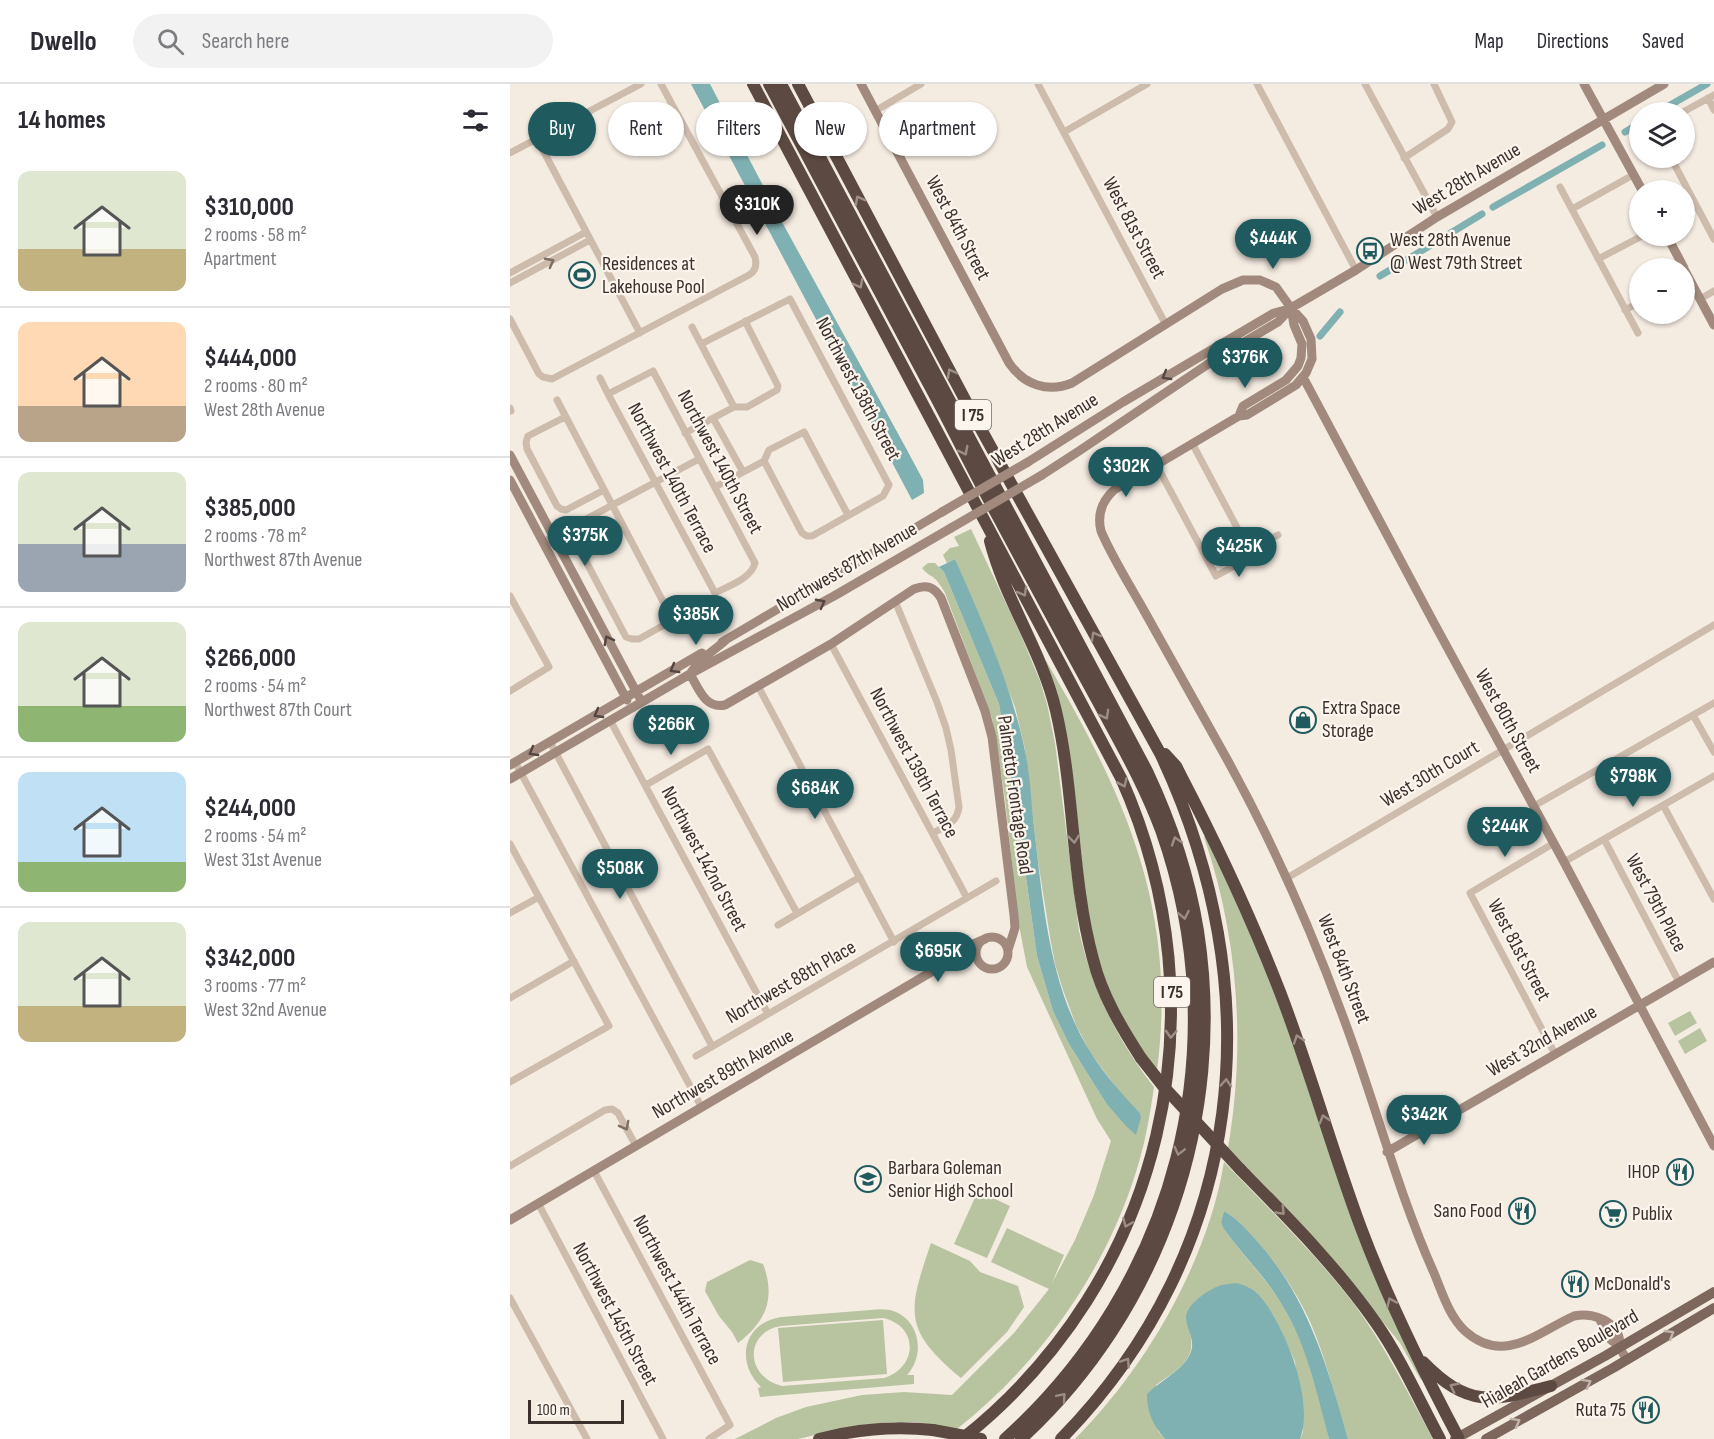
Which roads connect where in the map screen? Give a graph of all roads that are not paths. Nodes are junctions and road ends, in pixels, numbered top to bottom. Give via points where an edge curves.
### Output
1 (641, 84) edge
2 (662, 84) edge
3 (753, 84) edge
4 (769, 84) edge
5 (781, 84) edge
6 (798, 84) edge
7 (861, 84) edge
8 (921, 84) edge
9 (1038, 84) edge
10 (1147, 84) edge
11 (1257, 84) edge
12 (1365, 84) edge
13 (1434, 84) edge
14 (1584, 84) edge
15 (1664, 84) edge
16 (1711, 97) edge
17 (1695, 106) edge
18 (596, 108) edge
19 (1714, 110) edge
20 (875, 111) junction
21 (1603, 119) junction
22 (1064, 132) junction
23 (528, 144) edge
24 (510, 153) edge
25 (546, 156) edge
26 (1404, 158) junction
27 (1676, 168) edge
28 (1633, 175) junction
29 (1636, 180) edge
30 (1560, 187) dead end
31 (1572, 209) junction
32 (1437, 217) junction
33 (586, 232) junction
34 (1714, 239) edge
35 (590, 240) junction
36 (1629, 243) edge
37 (1598, 259) junction
38 (1356, 270) junction
39 (510, 273) edge
40 (510, 283) edge
41 (1695, 290) edge
42 (1714, 291) edge
43 (1700, 299) junction
44 (1291, 308) junction
45 (1629, 308) edge
46 (1625, 310) junction
47 (510, 319) edge
48 (745, 321) junction
49 (1166, 324) junction
50 (1714, 325) edge
51 (693, 327) dead end
52 (640, 333) junction
53 (1638, 333) dead end
54 (519, 337) junction
55 (510, 342) edge
56 (701, 344) junction
57 (1304, 377) junction
58 (600, 378) dead end
59 (1031, 383) joint
60 (608, 394) junction
61 (557, 400) dead end
62 (734, 407) junction
63 (1239, 416) junction
64 (566, 417) junction
65 (713, 418) junction
66 (685, 433) junction
67 (1192, 443) junction
68 (510, 455) edge
69 (699, 459) junction
70 (764, 461) junction
71 (1156, 464) junction
72 (743, 472) junction
73 (510, 480) edge
74 (656, 482) junction
75 (715, 487) junction
76 (604, 490) junction
77 (612, 506) junction
78 (942, 512) joint
79 (849, 515) junction
80 (620, 521) junction
81 (985, 522) junction
82 (951, 528) joint
83 (1278, 535) dead end
84 (553, 536) junction
85 (543, 542) junction
86 (1249, 550) junction
87 (754, 570) joint
88 (510, 596) edge
89 (894, 601) junction
90 (1714, 625) edge
91 (727, 639) junction
92 (831, 644) junction
93 (690, 674) junction
94 (758, 686) junction
95 (510, 691) edge
96 (636, 692) junction
97 (626, 697) junction
98 (641, 702) junction
99 (1714, 703) edge
100 (631, 708) junction
101 (1693, 715) junction
102 (610, 720) junction
103 (550, 742) junction
104 (1154, 742) junction
105 (1503, 750) junction
106 (556, 752) junction
107 (1714, 752) edge
108 (513, 763) edge
109 (521, 772) junction
110 (1714, 776) edge
111 (510, 779) edge
112 (646, 784) junction
113 (1663, 805) junction
114 (1534, 806) junction
115 (933, 833) junction
116 (1604, 839) junction
117 (1554, 843) junction
118 (510, 844) edge
119 (1564, 862) junction
120 (860, 877) junction
121 (1287, 878) junction
122 (996, 881) dead end
123 (538, 897) junction
124 (967, 898) junction
125 (1714, 899) edge
126 (510, 913) edge
127 (797, 914) junction
128 (1014, 915) junction
129 (778, 925) dead end
130 (988, 938) junction
131 (894, 942) junction
132 (1008, 950) junction
133 (954, 958) junction
134 (574, 961) junction
135 (1714, 962) edge
136 (980, 964) junction
137 (1679, 982) junction
138 (510, 998) edge
139 (1639, 1005) junction
140 (768, 1014) junction
141 (712, 1046) junction
142 (1555, 1054) junction
143 (696, 1056) dead end
144 (510, 1082) edge
145 (702, 1108) junction
146 (636, 1146) junction
147 (1714, 1146) edge
148 (1388, 1152) junction
149 (510, 1166) edge
150 (594, 1171) junction
151 (538, 1203) junction
152 (510, 1220) edge
153 (1714, 1292) edge
154 (510, 1298) edge
155 (1714, 1308) edge
156 (1620, 1347) junction
157 (1416, 1355) junction
158 (1627, 1360) junction
159 (1551, 1386) junction
160 (1457, 1438) edge
161 (587, 1439) edge
162 (663, 1439) edge
163 (709, 1439) edge
164 (819, 1439) edge
165 (962, 1439) edge
166 (981, 1439) edge
167 (1005, 1439) edge
168 (1021, 1439) edge
169 (1061, 1439) edge
170 (1440, 1439) edge
171 (1486, 1439) edge

1 - 18 street
2 - 52 street via 756,265 749,275
3 -> 81 highway, I 75
4 -> 167 highway via 1137,774 1161,830 1184,917 1191,958 1194,1051 1185,1123 1162,1206 1134,1273 1101,1329 1059,1385
168 -> 5 highway via 1063,1397 1118,1323 1152,1259 1175,1203 1194,1132 1203,1066 1205,1015 1198,930 1178,848 1147,771
104 -> 6 highway, I 75 via 976,421
7 - 20 street, West 84th Street
8 - 20 street
9 - 22 street, West 81st Street
10 - 22 street
11 - 38 street
12 - 26 street
13 - 26 street via 1452,122 1448,129
14 - 21 street
15 - 21 street, West 28th Avenue
16 - 17 street
16 - 19 street
20 - 59 street, West 84th Street via 1010,363
21 - 28 street
21 - 32 street, West 28th Avenue
22 - 49 street, West 81st Street
23 - 24 street
25 - 33 street
26 - 32 street
27 - 34 street
28 - 29 street
28 - 31 street
30 - 31 street
31 - 37 street
32 - 38 street, West 28th Avenue
33 - 35 street
33 - 39 street
40 -> 35 street
35 - 52 street
36 - 37 street
37 - 46 street
38 - 44 street, West 28th Avenue
41 - 43 street
42 - 43 street
43 - 50 street
44 - 49 street, West 28th Avenue via 1274,285 1247,279 1222,289
44 - 57 street via 1304,321 1311,339 1312,359
44 - 63 street via 1302,344 1298,366 1286,380 1243,406
44 -> 78 street, West 28th Avenue, bridge via 1274,313
44 - 82 street, West 28th Avenue, bridge via 1278,322 1042,475
45 - 46 street
46 - 53 street
47 - 54 street
48 - 56 street
48 - 62 street via 778,386 747,406
48 - 79 street, Northwest 138th Street via 790,298 889,485 883,496
49 - 59 street, West 28th Avenue via 1072,383 1049,387
51 - 56 street
52 - 54 street via 551,379 539,374
54 - 55 street
56 - 62 street
57 - 63 street via 1291,389
57 - 105 street, West 80th Street
58 - 60 street, Northwest 140th Terrace
60 - 66 street, Northwest 140th Street via 652,371
60 - 74 street, Northwest 140th Terrace
61 - 64 street
62 - 65 street
63 - 67 street
64 - 76 street
64 - 76 street via 528,436 527,449 561,509
65 - 66 street
65 - 72 street
66 - 69 street, Northwest 140th Street
67 - 71 street
67 - 86 street
68 - 84 street
69 - 74 street
69 - 75 street, Northwest 140th Street
70 - 72 street
70 - 79 street via 802,533 812,536
70 - 79 street via 769,450 804,432
71 - 86 street via 1216,576 1245,560
71 - 121 street, West 84th Street via 1113,490 1103,503 1100,524 1107,544 1238,779
72 - 75 street
73 - 85 street
74 - 77 street
74 - 87 street, Northwest 140th Terrace via 715,593
75 - 87 street, Northwest 140th Street via 755,563
76 - 77 street
77 - 80 street
77 - 84 street
78 - 91 street, Northwest 87th Avenue
80 - 80 street via 584,541 581,552 627,637 639,639 664,625 669,614
81 -> 165 highway, I 75 via 1109,753 1138,817 1154,867 1165,922 1172,1024 1167,1080 1155,1142 1113,1254 1048,1354 1007,1400
81 -> 170 highway, bridge via 994,559 1047,679 1056,711 1085,926 1105,994 1141,1058 1163,1086 1341,1277 1389,1345
93 -> 82 street, Northwest 87th Avenue
83 - 86 street
84 - 85 street
96 -> 84 street
85 - 97 street
88 - 95 street via 549,667
89 - 92 street, Palmetto Frontage Road
89 - 115 street via 937,702 951,750 958,814
89 - 128 street, Palmetto Frontage Road via 922,586 936,591 973,679 992,737
90 - 105 street, West 30th Court
91 - 93 street via 697,663
91 -> 96 street, Northwest 87th Avenue
92 - 94 street, Palmetto Frontage Road
92 - 115 street, Northwest 139th Terrace
93 - 94 street, Palmetto Frontage Road via 706,700 717,706
93 - 98 street, Northwest 87th Avenue
94 - 120 street
96 - 97 street, Northwest 87th Avenue
96 - 98 street
97 - 100 street
97 -> 103 street, Northwest 87th Avenue
98 - 100 street, Northwest 87th Avenue
99 - 101 street
100 - 102 street, Northwest 87th Avenue
101 - 107 street
101 - 114 street
102 - 106 street, Northwest 87th Avenue
102 - 112 street, Northwest 142nd Street
103 - 106 street
103 -> 108 street, Northwest 87th Avenue
157 -> 104 highway via 1360,1226 1262,945 1176,766
169 -> 104 highway, I 75 via 1122,1367 1170,1287 1205,1196 1223,1118 1227,1019 1216,924 1188,819
105 - 114 street, West 80th Street
105 - 121 street, West 30th Court
106 - 109 street, Northwest 87th Avenue
106 - 141 street
108 - 109 street
109 - 111 street, Northwest 87th Avenue
109 - 145 street
110 - 113 street
112 - 127 street via 708,749
112 - 140 street, Northwest 142nd Street
113 - 116 street
113 - 125 street
114 - 117 street, West 80th Street
115 - 124 street, Northwest 139th Terrace
116 - 119 street
116 - 137 street, West 79th Place
117 - 119 street, West 80th Street
117 - 142 street, West 81st Street via 1470,893
118 - 123 street
119 - 139 street, West 80th Street
120 - 127 street
120 - 131 street
121 - 148 street, West 84th Street via 1341,1010
122 - 124 street, Northwest 88th Place
123 - 126 street
123 - 134 street
124 - 131 street, Northwest 88th Place
127 - 129 street
128 - 130 street via 1008,930
128 - 132 street, Palmetto Frontage Road via 1015,928
130 - 132 street via 1000,939
130 - 133 street, Northwest 89th Avenue
130 - 136 street via 976,950
131 - 140 street, Northwest 88th Place
132 - 136 street via 1007,959 997,969
133 - 136 street via 961,956
133 - 145 street, Northwest 89th Avenue
134 - 138 street
134 - 144 street via 609,1026
135 - 137 street, West 32nd Avenue
137 - 139 street, West 32nd Avenue
139 - 142 street, West 32nd Avenue
139 - 147 street, West 80th Street
140 - 141 street, Northwest 88th Place
141 - 143 street, Northwest 88th Place
142 - 148 street, West 32nd Avenue
145 - 146 street, Northwest 89th Avenue
149 -> 146 street via 605,1110 618,1113
146 - 150 street, Northwest 89th Avenue
148 - 156 street, West 84th Street via 1445,1300 1455,1320 1469,1334 1490,1344 1512,1345 1528,1341 1577,1315 1588,1314 1611,1324
150 - 151 street, Northwest 89th Avenue
150 - 163 street, Northwest 144th Terrace via 730,1425
151 - 152 street, Northwest 89th Avenue
151 - 162 street, Northwest 145th Street
153 - 156 main road, Hialeah Gardens Boulevard
154 - 161 street
158 -> 155 main road, Hialeah Gardens Boulevard
156 - 158 street, West 84th Street
156 - 159 main road, Hialeah Gardens Boulevard
159 -> 157 highway via 1509,1397 1475,1396 1447,1384
157 - 160 highway
171 -> 158 main road, Hialeah Gardens Boulevard
159 - 160 main road, Hialeah Gardens Boulevard
164 - 166 highway, bridge via 879,1428 933,1430

